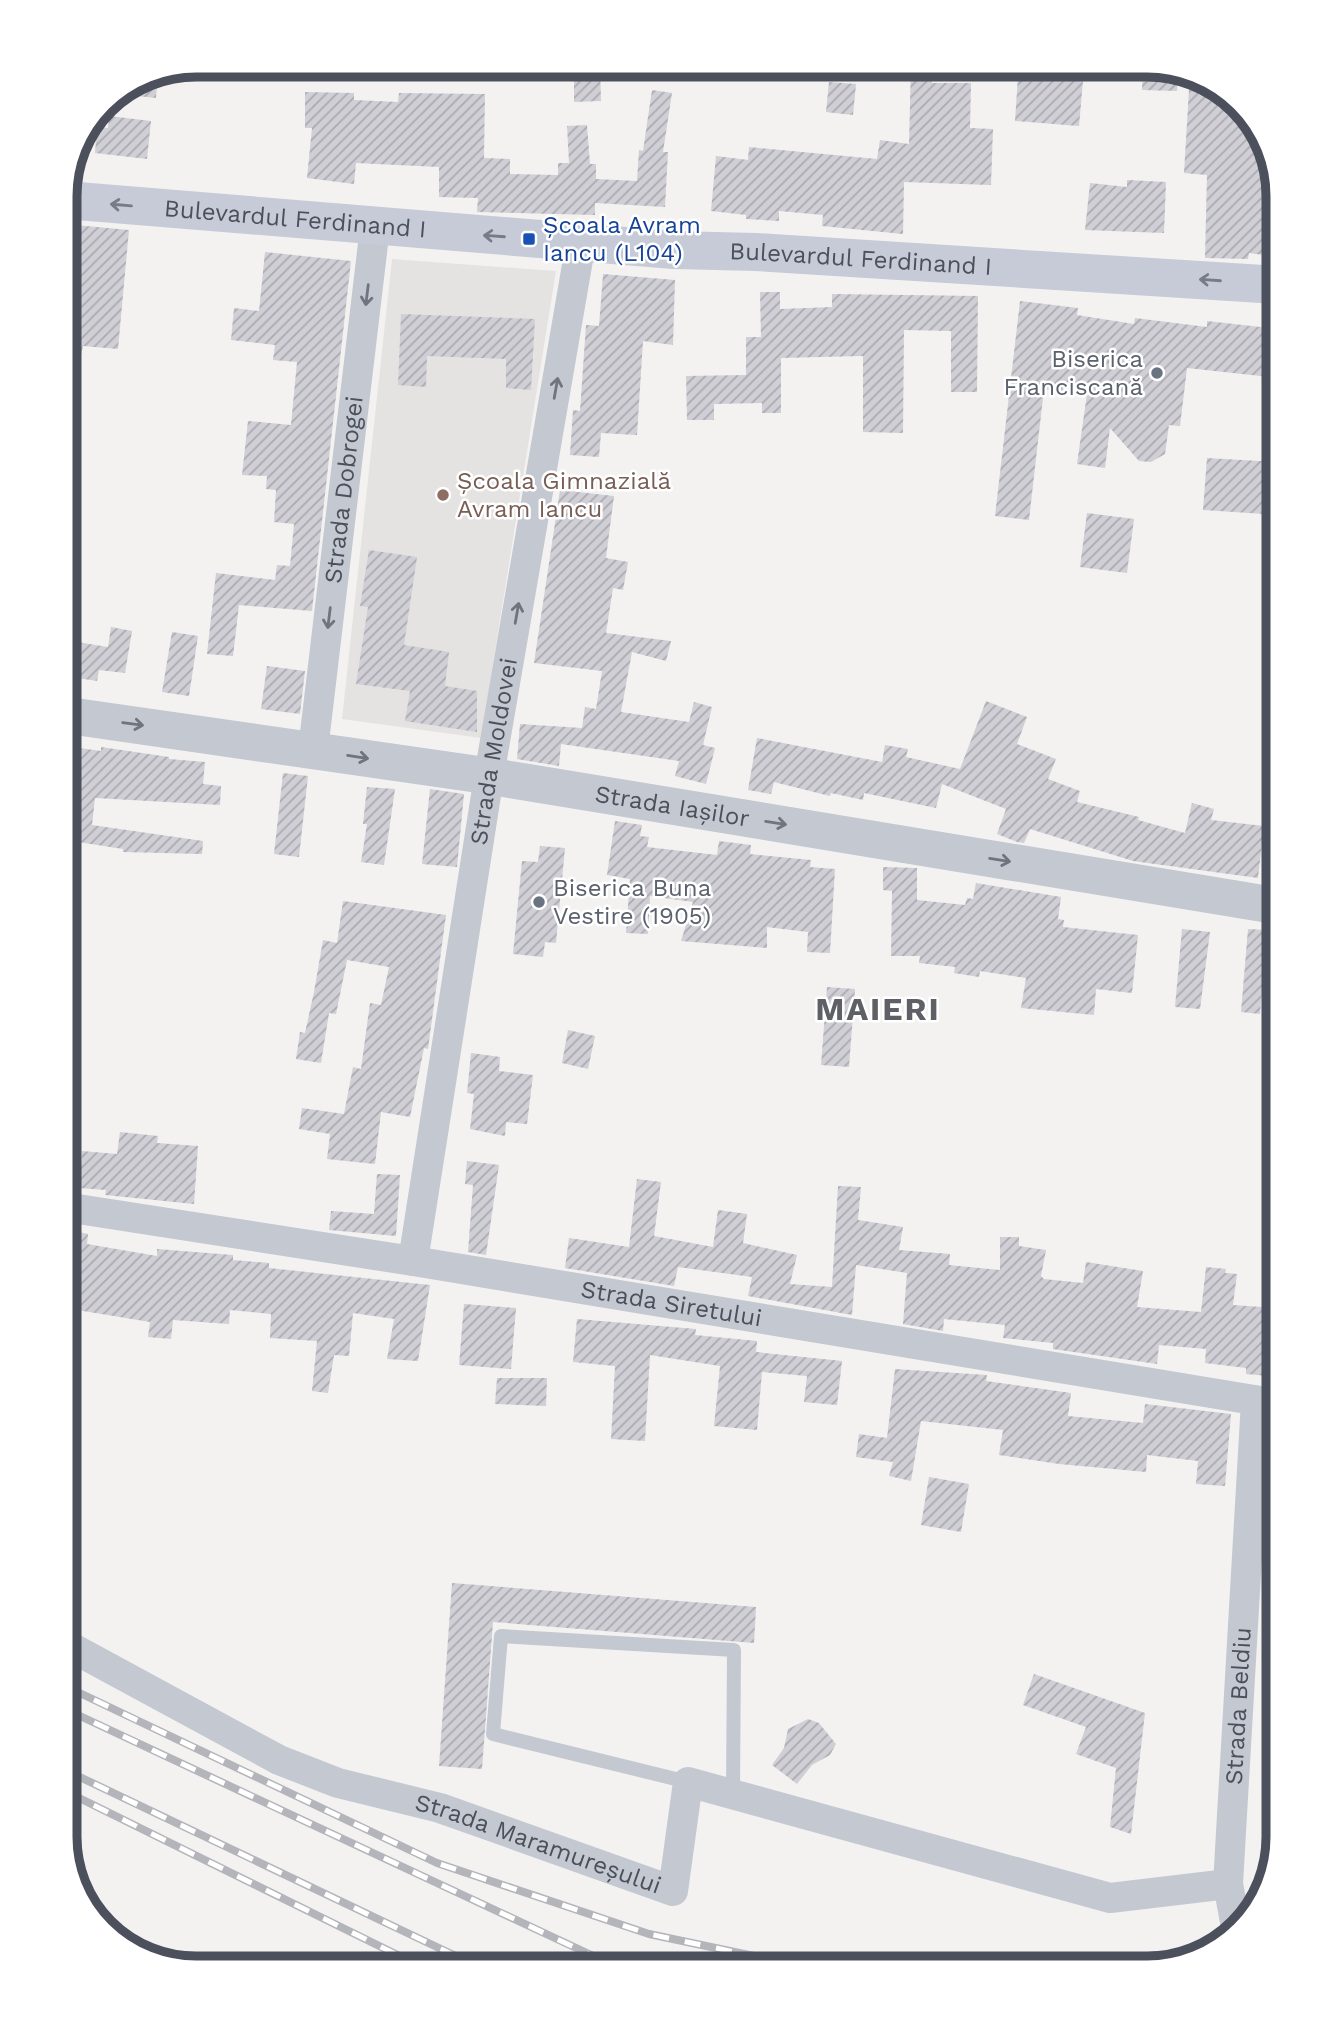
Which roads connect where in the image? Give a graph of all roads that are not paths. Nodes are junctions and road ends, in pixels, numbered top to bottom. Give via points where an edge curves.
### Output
1 (77, 201) edge
2 (375, 227) junction
3 (581, 243) junction
4 (1266, 284) edge
5 (77, 717) edge
6 (313, 750) junction
7 (489, 776) junction
8 (1266, 904) edge
9 (77, 1209) edge
10 (413, 1261) junction
11 (1266, 1403) edge
12 (1266, 1415) edge
13 (77, 1651) edge
14 (688, 1782) junction
15 (733, 1795) junction
16 (1228, 1884) junction
17 (1234, 1917) edge

2 -> 1 main road, Bulevardul Ferdinand I
3 -> 2 main road, Bulevardul Ferdinand I
2 -> 6 street, Strada Dobrogei
4 -> 3 main road, Bulevardul Ferdinand I
7 -> 3 street, Strada Moldovei
5 -> 6 street, Strada Iașilor
6 -> 7 street, Strada Iașilor
7 -> 8 street, Strada Iașilor
7 - 10 street, Strada Moldovei
9 - 10 street, Strada Siretului
10 - 11 street, Strada Siretului
12 - 16 street, Strada Beldiu
13 - 14 street, Strada Maramureșului via 279,1760 338,1783 440,1808 673,1891
14 - 15 street
14 - 15 lane via 493,1734 501,1636 734,1650
15 - 16 street via 1110,1898
16 - 17 street, Strada Beldiu

